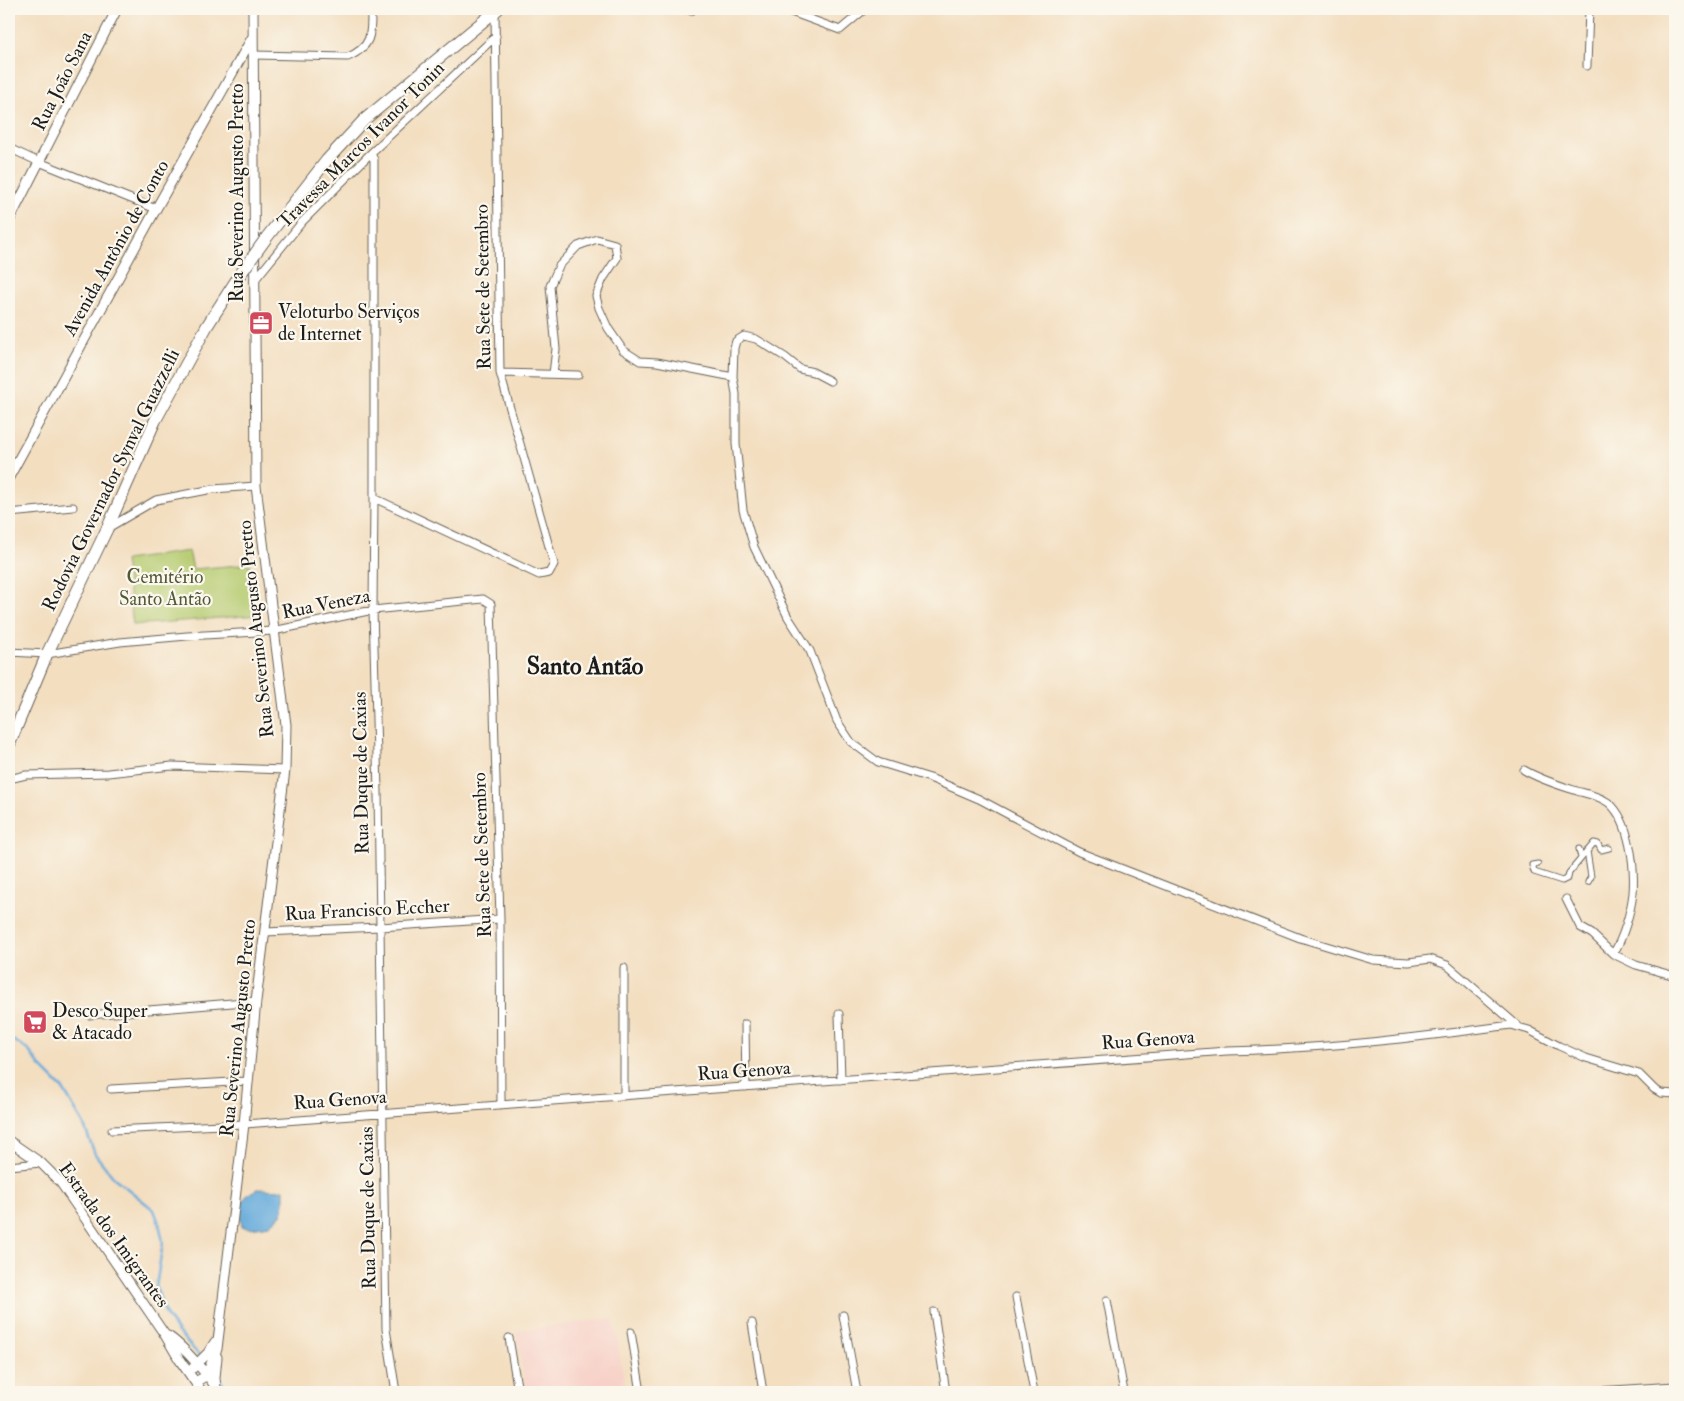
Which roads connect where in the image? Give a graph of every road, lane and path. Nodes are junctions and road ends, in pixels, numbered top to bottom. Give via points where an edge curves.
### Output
1 (117, 9) edge
2 (253, 9) edge
3 (371, 9) edge
4 (783, 9) edge
5 (866, 9) edge
6 (1589, 9) edge
7 (496, 10) edge
8 (253, 36) junction
9 (496, 36) junction
10 (253, 55) junction
11 (1587, 66) dead end
12 (9, 149) edge
13 (371, 153) junction
14 (38, 162) junction
15 (156, 209) junction
16 (9, 221) edge
17 (254, 281) junction
18 (500, 373) junction
19 (553, 374) junction
20 (578, 375) dead end
21 (734, 377) junction
22 (830, 381) dead end
23 (9, 477) edge
24 (256, 486) junction
25 (374, 498) junction
26 (73, 507) dead end
27 (9, 513) edge
28 (107, 529) junction
29 (491, 604) joint
30 (373, 610) junction
31 (273, 631) junction
32 (9, 652) edge
33 (47, 654) junction
34 (9, 746) edge
35 (285, 770) junction
36 (1524, 770) dead end
37 (9, 779) edge
38 (1609, 848) dead end
39 (1579, 849) dead end
40 (1585, 855) junction
41 (1538, 864) dead end
42 (1562, 881) junction
43 (1588, 882) dead end
44 (1568, 884) dead end
45 (1566, 898) dead end
46 (500, 919) junction
47 (380, 927) junction
48 (265, 932) junction
49 (1613, 954) junction
50 (624, 968) dead end
51 (1675, 976) edge
52 (256, 1001) junction
53 (839, 1014) dead end
54 (89, 1015) dead end
55 (745, 1024) dead end
56 (1518, 1026) junction
57 (841, 1080) junction
58 (249, 1081) junction
59 (746, 1087) junction
60 (111, 1089) dead end
61 (1675, 1094) edge
62 (624, 1096) junction
63 (502, 1105) junction
64 (382, 1114) junction
65 (244, 1124) junction
66 (112, 1130) dead end
67 (9, 1141) edge
68 (41, 1163) junction
69 (9, 1166) edge
70 (1016, 1297) dead end
71 (1107, 1300) dead end
72 (934, 1312) dead end
73 (843, 1315) dead end
74 (752, 1323) dead end
75 (631, 1332) dead end
76 (166, 1335) junction
77 (508, 1338) dead end
78 (212, 1351) junction
79 (197, 1364) junction
80 (188, 1372) junction
81 (209, 1376) junction
82 (196, 1382) junction
83 (1675, 1386) edge
84 (218, 1390) edge
85 (202, 1392) edge
86 (396, 1392) edge
87 (518, 1392) edge
88 (640, 1392) edge
89 (763, 1392) edge
90 (858, 1392) edge
91 (946, 1392) edge
92 (1034, 1392) edge
93 (1124, 1392) edge
94 (1583, 1392) edge

1 - 14 street, Rua João Sana
2 - 8 street, Rua Severino Augusto Pretto
3 - 10 street via 371,31 367,42 362,51 348,57
4 - 5 street via 840,30
6 - 11 street
7 - 9 street, Rua Sete de Setembro
7 - 28 main road, Rodovia Governador Synval Guazzelli, bridge via 364,120 327,160 267,237 206,326 155,420
8 - 10 street, Rua Severino Augusto Pretto
8 - 15 street, Avenida Antônio de Conto
9 - 13 street, Travessa Marcos Ivanor Tonin
9 - 18 street, Rua Sete de Setembro
10 - 17 street, Rua Severino Augusto Pretto
12 - 14 street
13 - 17 street, Travessa Marcos Ivanor Tonin via 302,222
13 - 25 street, Rua Duque de Caxias via 374,160
14 - 15 street
14 - 16 street, Rua João Sana
15 - 23 street, Avenida Antônio de Conto
17 - 24 street, Rua Severino Augusto Pretto
18 - 19 street
18 - 25 street, Rua Sete de Setembro via 554,564 549,573 539,575
19 - 20 street
19 - 21 street via 556,349 550,286 559,266 578,246 598,239 615,244 617,258 596,296 608,328 623,350 640,361
21 - 22 street via 734,348 736,341 744,336 756,339 800,369
21 - 56 street via 736,444 743,510 754,547 788,617 810,651 836,721 851,742 878,762 930,778 979,799 1079,852 1300,938 1373,960 1409,962 1430,959 1447,965
24 - 28 street via 213,488 156,500
24 - 31 street, Rua Severino Augusto Pretto
25 - 30 street, Rua Duque de Caxias
26 - 27 street
28 - 33 main road, Rodovia Governador Synval Guazzelli
29 - 30 street, Rua Veneza via 483,599
29 - 46 street, Rua Sete de Setembro
30 - 31 street, Rua Veneza
30 - 47 street, Rua Duque de Caxias
31 - 33 street, Rua Veneza via 120,642
31 - 35 street, Rua Severino Augusto Pretto via 286,725
32 - 33 street, Rua Veneza
33 - 34 main road, Rodovia Governador Synval Guazzelli
35 - 37 street via 172,766 108,773 26,775
35 - 48 street, Rua Severino Augusto Pretto
36 - 49 street via 1538,779 1598,797 1619,816 1626,831 1634,881 1621,942
38 - 40 street via 1601,850 1594,843
39 - 40 street
40 - 42 street via 1568,878
40 - 43 street via 1591,877
41 - 42 street via 1532,865 1534,872
42 - 44 street
45 - 49 street via 1580,927
46 - 47 street, Rua Francisco Eccher
46 - 63 street, Rua Sete de Setembro
47 - 48 street, Rua Francisco Eccher
47 - 64 street, Rua Duque de Caxias
48 - 52 street, Rua Severino Augusto Pretto
49 - 51 street via 1636,965
50 - 62 street
52 - 54 street
52 - 58 street, Rua Severino Augusto Pretto
53 - 57 street
55 - 59 street
56 - 57 street, Rua Genova via 1378,1042
56 - 61 street via 1586,1058 1639,1074 1662,1093
57 - 59 street, Rua Genova
58 - 60 street
58 - 65 street, Rua Severino Augusto Pretto
59 - 62 street, Rua Genova
62 - 63 street, Rua Genova
63 - 64 street, Rua Genova
64 - 65 street, Rua Genova
64 - 86 street, Rua Duque de Caxias via 386,1329
65 - 66 street, Rua Genova
65 - 78 street, Rua Severino Augusto Pretto via 218,1335
67 - 68 street, Estrada dos Imigrantes
68 - 69 street
68 - 76 street, Estrada dos Imigrantes via 61,1183
70 - 92 street
71 - 93 street
72 - 91 street
73 - 90 street
74 - 89 street
75 - 88 street
76 - 79 street, Estrada dos Imigrantes
76 - 80 street, Estrada dos Imigrantes
77 - 87 street
78 - 79 street
78 - 81 street, Rua Severino Augusto Pretto via 214,1363
79 - 80 street
79 - 81 street, Estrada dos Imigrantes
80 - 82 street, Estrada dos Imigrantes
81 - 82 street
81 - 84 street
82 - 85 street, Estrada dos Imigrantes
83 - 94 street

